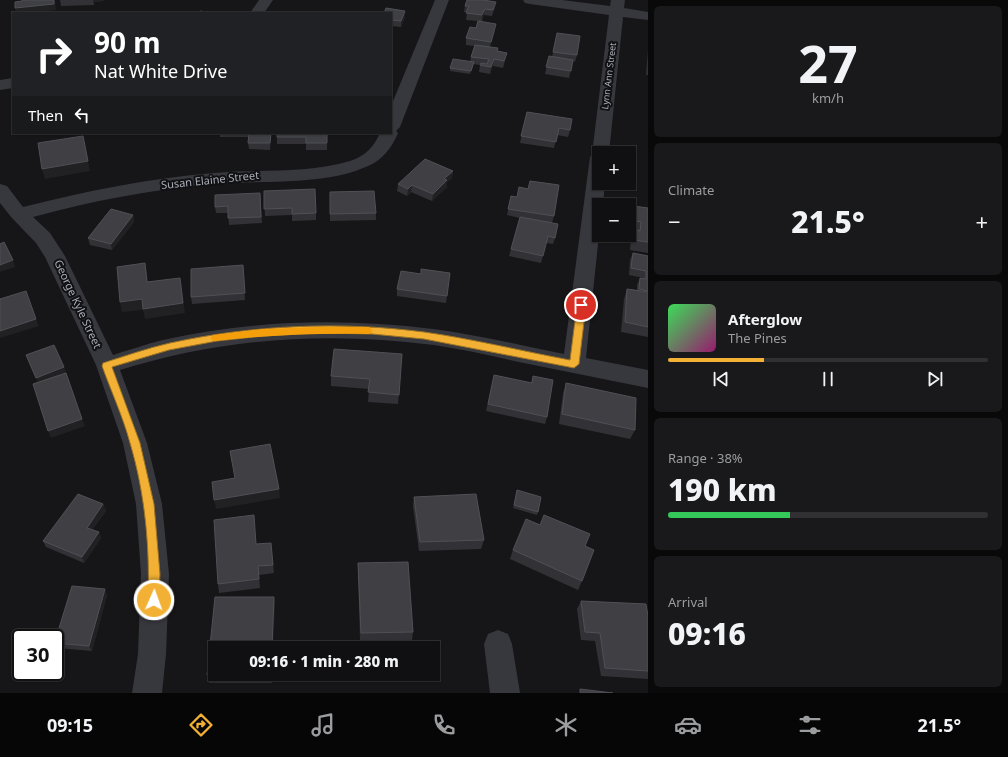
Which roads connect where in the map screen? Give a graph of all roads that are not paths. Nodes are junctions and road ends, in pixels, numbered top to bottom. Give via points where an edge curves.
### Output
1 (266, 0) edge
2 (442, 0) edge
3 (530, 0) edge
4 (617, 6) edge
5 (258, 12) edge
6 (648, 16) edge
7 (12, 83) edge
8 (0, 85) edge
9 (392, 125) edge
10 (389, 134) edge
11 (601, 146) edge
12 (0, 190) edge
13 (595, 190) edge
14 (19, 214) junction
15 (574, 364) junction
16 (107, 366) junction
17 (648, 379) edge
18 (498, 644) dead end
19 (147, 693) edge
20 (505, 693) edge

1 - 5 street
2 - 9 street
3 - 4 street
4 - 6 street
4 - 11 street, Lynn Ann Street
7 - 8 street
10 - 14 street, Susan Elaine Street via 377,153 356,165 322,172 184,181 124,190
12 - 14 street, George Kyle Street
13 - 15 street
14 - 16 street, George Kyle Street via 44,238 55,256
15 - 16 street via 424,336 320,330 263,332 217,338 169,347
15 - 17 street
16 - 19 street, George Kyle Street via 136,443 149,504 154,574 152,654
18 - 20 street

